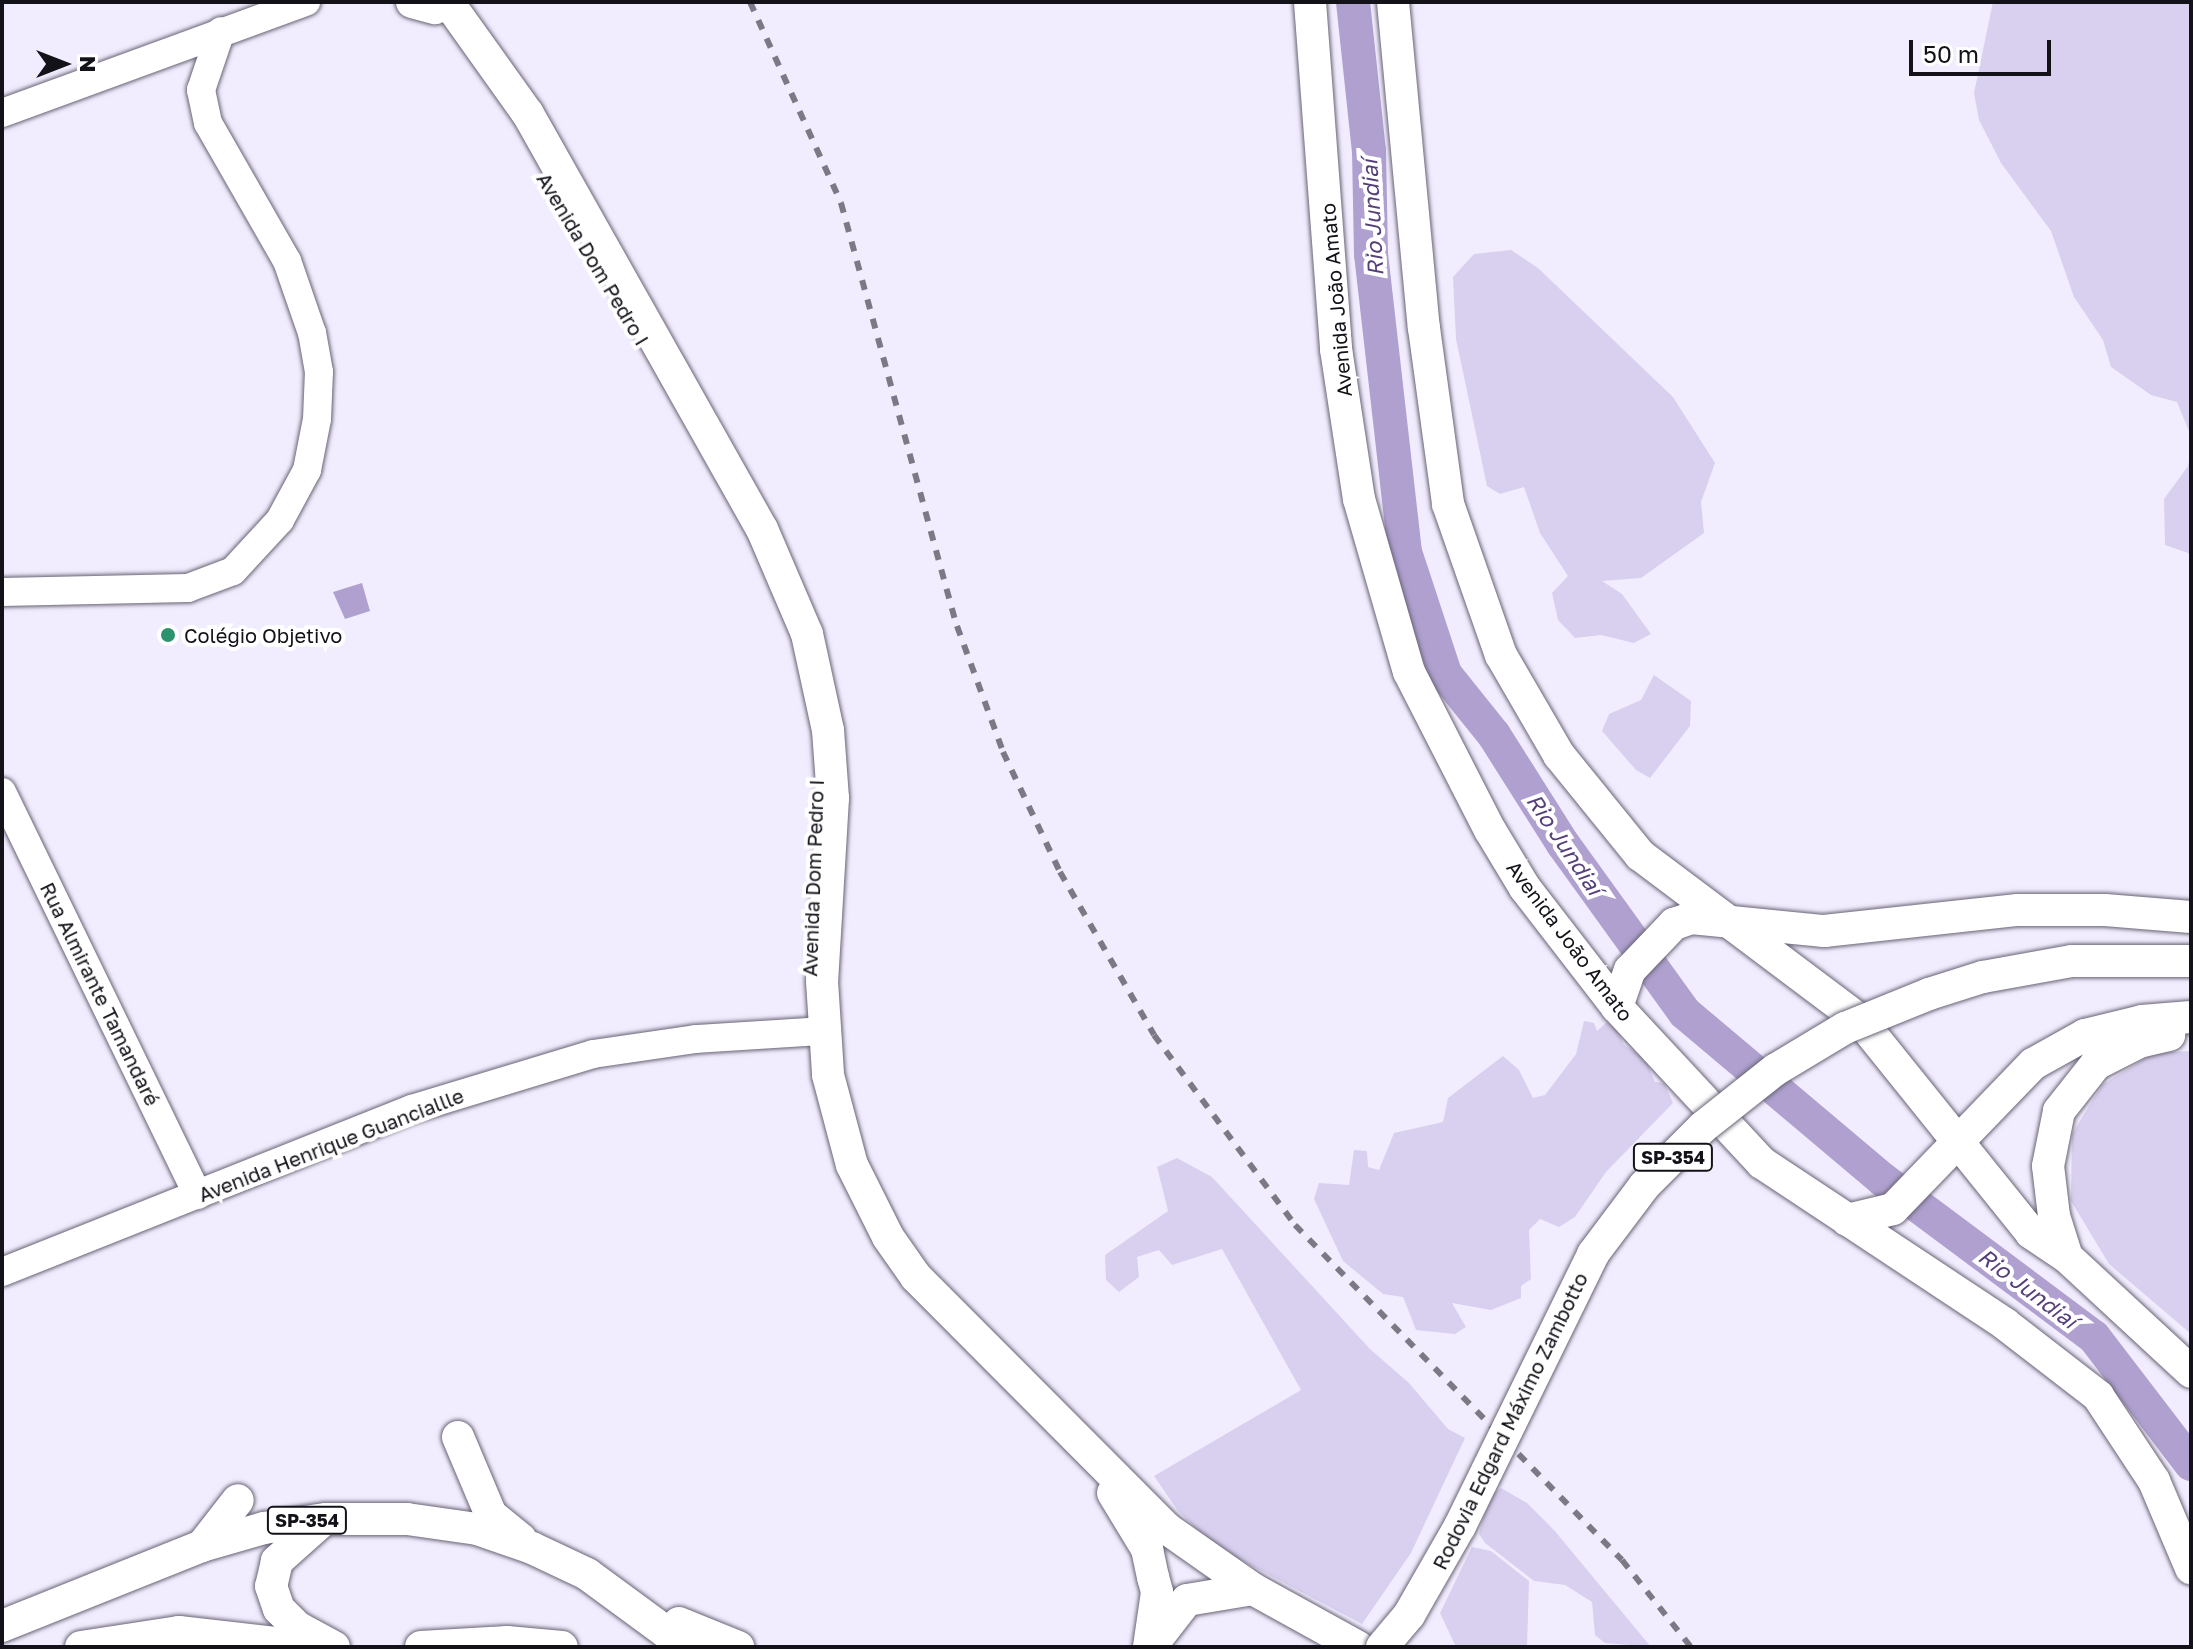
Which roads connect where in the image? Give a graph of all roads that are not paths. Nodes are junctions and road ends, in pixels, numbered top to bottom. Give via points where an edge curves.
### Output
1 (306, 2) edge
2 (1310, 2) edge
3 (1393, 2) edge
4 (432, 4) edge
5 (221, 31) junction
6 (2, 113) edge
7 (2, 592) edge
8 (2, 792) edge
9 (2191, 917) edge
10 (1730, 920) junction
11 (2191, 961) edge
12 (1617, 1007) junction
13 (2191, 1017) edge
14 (2191, 1029) edge
15 (816, 1031) junction
16 (1950, 1150) junction
17 (198, 1195) junction
18 (1847, 1220) junction
19 (2067, 1257) junction
20 (2, 1272) edge
21 (2191, 1372) edge
22 (1060, 1428) junction
23 (458, 1437) dead end
24 (238, 1500) dead end
25 (326, 1519) junction
26 (202, 1546) junction
27 (532, 1548) junction
28 (2191, 1568) edge
29 (1253, 1589) junction
30 (615, 1593) junction
31 (2, 1626) edge
32 (81, 1647) edge
33 (310, 1647) edge
34 (334, 1647) edge
35 (421, 1647) edge
36 (562, 1647) edge
37 (697, 1647) edge
38 (738, 1647) edge
39 (1150, 1647) edge
40 (1358, 1647) edge
41 (1382, 1647) edge

1 - 5 street
2 - 12 main road, Avenida João Amato via 1336,349 1359,499 1409,672 1525,888
3 - 10 main road via 1424,328 1448,504 1501,655 1559,755 1640,855
4 - 15 main road, Avenida Dom Pedro I via 500,105 695,431 781,599 808,687 819,800
5 - 6 street
5 - 7 street via 201,90 208,123 287,261 312,333 319,372 307,470 280,520 233,571 188,588
8 - 17 street, Rua Almirante Tamandaré
9 - 10 main road via 2018,910 1824,931
10 - 12 main road via 1691,918 1674,924 1630,970
10 - 16 main road via 1860,1020
11 - 41 main road, Rodovia Edgard Máximo Zambotto / SP-354, bridge via 2072,961 1983,977 1929,994 1845,1028 1775,1070 1703,1127 1644,1186 1593,1254 1454,1538 1409,1615
12 - 18 main road, Avenida João Amato via 1762,1163
13 - 16 main road via 2142,1021 2085,1035 2033,1064
14 - 19 main road via 2139,1042 2096,1064 2059,1111 2048,1166 2054,1216
15 - 17 street, Avenida Henrique Guanciallle via 638,1045 593,1054 412,1109
15 - 22 main road, Avenida Dom Pedro I via 820,1109 837,1163 872,1238 930,1316
16 - 18 main road via 1893,1209
16 - 19 main road via 2031,1233
17 - 20 street, Avenida Henrique Guanciallle
18 - 28 main road, Avenida João Amato via 2005,1324 2098,1396 2154,1481
19 - 21 main road
22 - 29 main road via 1166,1528
22 - 39 main road via 1117,1497 1147,1549 1157,1592
23 - 27 main road via 491,1515
24 - 26 main road
25 - 26 main road, SP-354 via 264,1528
25 - 27 main road, SP-354 via 407,1519 477,1529
25 - 34 main road via 277,1561 271,1586 279,1609 297,1627
26 - 31 main road, SP-354
27 - 30 main road, SP-354
29 - 39 main road via 1187,1600
29 - 40 main road
30 - 37 main road, SP-354 via 666,1632
30 - 38 main road
32 - 33 main road via 179,1632
35 - 36 main road via 507,1642

